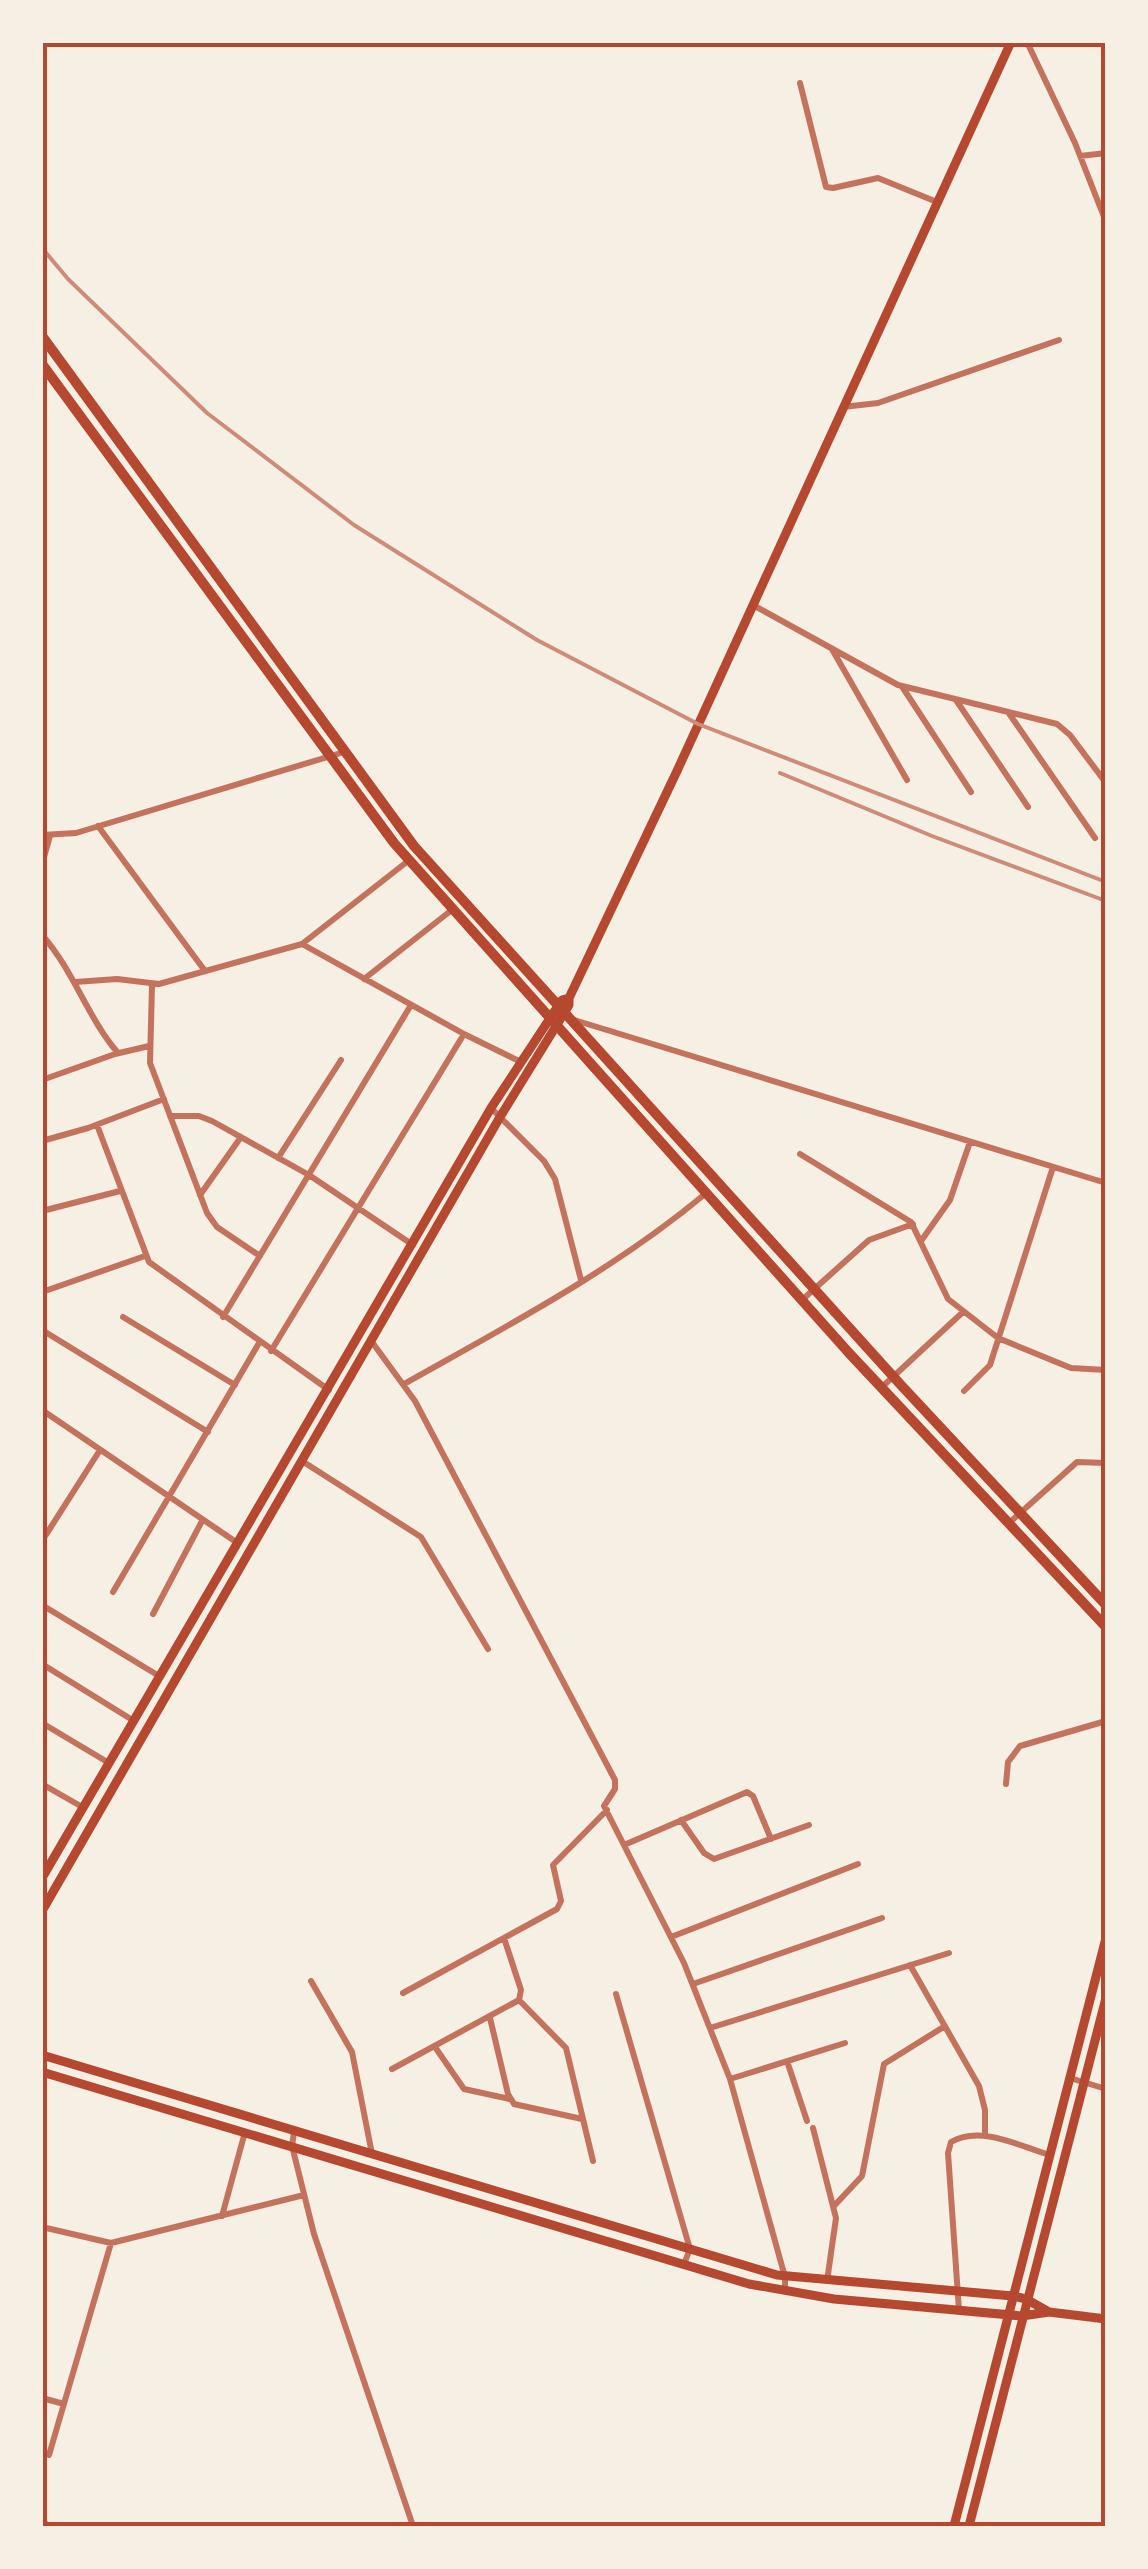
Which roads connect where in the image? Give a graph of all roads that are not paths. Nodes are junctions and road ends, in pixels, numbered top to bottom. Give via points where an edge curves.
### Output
1 (997, 42) edge
2 (1027, 42) edge
3 (1010, 45) edge
4 (800, 82) dead end
5 (1106, 153) edge
6 (1080, 156) junction
7 (937, 202) junction
8 (1106, 222) edge
9 (42, 336) edge
10 (1058, 340) dead end
11 (42, 364) edge
12 (843, 407) junction
13 (753, 605) junction
14 (832, 649) junction
15 (902, 686) junction
16 (956, 700) junction
17 (1007, 711) junction
18 (344, 752) junction
19 (331, 756) junction
20 (907, 780) dead end
21 (1106, 783) edge
22 (971, 792) dead end
23 (1028, 807) dead end
24 (98, 826) junction
25 (46, 836) edge
26 (1095, 838) dead end
27 (409, 860) junction
28 (42, 864) edge
29 (453, 909) junction
30 (42, 935) edge
31 (302, 944) junction
32 (205, 971) junction
33 (364, 978) junction
34 (76, 982) junction
35 (152, 985) junction
36 (411, 1005) junction
37 (565, 1012) junction
38 (554, 1023) junction
39 (464, 1034) junction
40 (149, 1046) junction
41 (118, 1053) junction
42 (341, 1060) dead end
43 (526, 1065) junction
44 (42, 1080) edge
45 (164, 1098) junction
46 (491, 1108) junction
47 (170, 1116) junction
48 (500, 1117) junction
49 (97, 1124) junction
50 (240, 1137) junction
51 (42, 1141) edge
52 (970, 1142) junction
53 (800, 1154) dead end
54 (278, 1158) junction
55 (1053, 1167) junction
56 (309, 1175) junction
57 (1106, 1183) edge
58 (120, 1191) junction
59 (706, 1193) junction
60 (200, 1194) junction
61 (728, 1194) junction
62 (716, 1205) junction
63 (359, 1208) junction
64 (42, 1211) edge
65 (912, 1224) junction
66 (921, 1241) junction
67 (414, 1246) junction
68 (145, 1256) junction
69 (260, 1256) junction
70 (581, 1280) junction
71 (815, 1289) junction
72 (42, 1292) edge
73 (802, 1300) junction
74 (963, 1312) junction
75 (123, 1317) dead end
76 (223, 1317) junction
77 (42, 1330) edge
78 (998, 1338) junction
79 (372, 1342) junction
80 (260, 1343) junction
81 (271, 1352) junction
82 (1106, 1370) edge
83 (893, 1376) junction
84 (404, 1384) junction
85 (235, 1385) junction
86 (882, 1387) junction
87 (329, 1390) junction
88 (964, 1392) dead end
89 (44, 1413) edge
90 (208, 1432) junction
91 (100, 1450) junction
92 (302, 1461) junction
93 (1106, 1463) edge
94 (170, 1499) junction
95 (1021, 1512) junction
96 (202, 1521) junction
97 (1009, 1524) junction
98 (42, 1541) edge
99 (236, 1542) junction
100 (113, 1592) dead end
101 (1106, 1605) edge
102 (42, 1606) edge
103 (153, 1614) dead end
104 (1106, 1628) edge
105 (488, 1649) dead end
106 (42, 1664) edge
107 (159, 1676) junction
108 (134, 1721) junction
109 (1106, 1721) edge
110 (42, 1724) edge
111 (108, 1763) junction
112 (42, 1784) edge
113 (1006, 1784) dead end
114 (84, 1808) junction
115 (607, 1810) junction
116 (681, 1820) junction
117 (809, 1825) dead end
118 (771, 1839) junction
119 (624, 1845) junction
120 (47, 1859) edge
121 (858, 1864) dead end
122 (42, 1878) edge
123 (42, 1911) edge
124 (882, 1918) dead end
125 (671, 1937) junction
126 (504, 1938) junction
127 (1106, 1938) edge
128 (949, 1953) dead end
129 (910, 1965) junction
130 (311, 1981) dead end
131 (693, 1984) junction
132 (403, 1993) dead end
133 (616, 1994) dead end
134 (1106, 1998) edge
135 (519, 2000) junction
136 (490, 2018) junction
137 (945, 2026) junction
138 (710, 2028) junction
139 (845, 2042) dead end
140 (435, 2047) junction
141 (42, 2056) edge
142 (787, 2061) junction
143 (392, 2069) dead end
144 (42, 2072) edge
145 (1069, 2078) junction
146 (730, 2079) junction
147 (1083, 2083) junction
148 (1106, 2089) edge
149 (510, 2099) junction
150 (582, 2119) junction
151 (245, 2132) junction
152 (294, 2132) junction
153 (985, 2136) junction
154 (292, 2146) junction
155 (372, 2154) junction
156 (1050, 2155) junction
157 (592, 2161) dead end
158 (304, 2195) junction
159 (834, 2206) junction
160 (222, 2216) junction
161 (578, 2216) junction
162 (1033, 2217) junction
163 (1047, 2219) junction
164 (42, 2227) edge
165 (574, 2231) junction
166 (110, 2243) junction
167 (690, 2250) junction
168 (684, 2264) junction
169 (785, 2277) junction
170 (827, 2281) junction
171 (785, 2290) junction
172 (957, 2292) junction
173 (1013, 2296) junction
174 (1026, 2299) junction
175 (959, 2310) junction
176 (1050, 2312) junction
177 (1008, 2314) junction
178 (1022, 2316) junction
179 (1106, 2320) edge
180 (42, 2398) edge
181 (64, 2404) junction
182 (49, 2456) dead end
183 (413, 2526) edge
184 (954, 2526) edge
185 (969, 2526) edge

1 - 3 street
2 - 6 street
3 - 7 main road
4 - 7 street via 826,187 878,178
5 - 6 street
6 - 8 street
7 - 12 main road
9 - 18 main road
10 - 12 street via 878,404
11 - 19 main road
12 - 13 main road
13 - 14 street
13 - 37 main road
14 - 15 street
14 - 20 street
15 - 16 street
15 - 22 street
16 - 17 street
16 - 23 street
17 - 21 street via 1064,728
17 - 26 street
18 - 19 street
18 - 37 main road via 414,846
19 - 24 street
19 - 27 main road
24 - 25 street
24 - 32 street
25 - 28 street
27 - 29 main road
27 - 31 street
29 - 33 street
29 - 38 main road
30 - 34 street
31 - 32 street
31 - 33 street
32 - 35 street
33 - 36 street
34 - 35 street
34 - 41 street via 94,1023
35 - 40 street
36 - 39 street
36 - 56 street
37 - 38 main road
37 - 52 street
37 - 61 main road
38 - 43 main road
38 - 59 main road
39 - 43 street
39 - 63 street
40 - 41 street
40 - 45 street
41 - 44 street
42 - 54 street
43 - 46 main road
43 - 48 main road
45 - 47 street
45 - 49 street
46 - 48 street
46 - 67 main road
47 - 50 street via 205,1118
47 - 60 street
48 - 70 street via 555,1179
48 - 79 main road
49 - 51 street
49 - 58 street
50 - 54 street
50 - 60 street
52 - 55 street
52 - 66 street via 950,1200
53 - 65 street
54 - 56 street
55 - 57 street
55 - 78 street
56 - 63 street
56 - 69 street
58 - 64 street
58 - 68 street
59 - 62 main road
59 - 70 street via 666,1227
60 - 69 street via 216,1228
61 - 62 main road
61 - 71 main road
62 - 73 main road
63 - 67 street
63 - 81 street
65 - 66 street
65 - 71 street via 869,1240
66 - 74 street via 942,1291
67 - 87 main road
68 - 72 street
68 - 76 street
69 - 76 street
70 - 84 street
71 - 73 street
71 - 83 main road
73 - 86 main road
74 - 78 street
74 - 83 street
75 - 85 street
76 - 80 street
77 - 90 street
78 - 82 street via 1072,1368
78 - 88 street via 985,1373
79 - 84 street
79 - 92 main road
80 - 81 street
80 - 85 street
81 - 87 street
83 - 86 street
83 - 95 main road
84 - 115 street via 615,1780
85 - 90 street
86 - 97 main road
87 - 99 main road
89 - 91 street
90 - 94 street
91 - 94 street
91 - 98 street
92 - 105 street via 421,1537
92 - 123 main road
93 - 95 street via 1078,1462
94 - 96 street
94 - 100 street
95 - 97 street
95 - 101 main road
96 - 99 street
96 - 103 street
97 - 104 main road
99 - 107 main road
102 - 107 street
106 - 108 street
107 - 108 main road
108 - 111 main road
109 - 113 street via 1020,1746 1008,1762
110 - 111 street
111 - 114 main road
112 - 114 street
114 - 120 main road
115 - 119 street
115 - 126 street via 553,1865 560,1905
116 - 118 street via 714,1860
116 - 118 street via 746,1792
116 - 119 street
117 - 118 street
119 - 125 street
120 - 122 main road
121 - 125 street
124 - 131 street
125 - 131 street
126 - 132 street
126 - 135 street
127 - 145 main road
128 - 129 street
129 - 137 street
129 - 138 street
130 - 155 street via 352,2052
131 - 138 street
133 - 167 street
134 - 147 main road
135 - 136 street
135 - 150 street via 564,2044
136 - 140 street
136 - 149 street
137 - 153 street via 982,2094
137 - 159 street via 884,2064 862,2176
138 - 146 street
139 - 142 street
140 - 143 street
140 - 149 street via 464,2090
141 - 152 main road
142 - 146 street
142 - 159 street
144 - 151 main road
145 - 147 street
145 - 156 main road
146 - 169 street
147 - 148 street
147 - 163 main road
149 - 150 street
150 - 157 street
151 - 154 main road
151 - 160 street
152 - 154 street
152 - 155 main road
153 - 156 street
153 - 172 street via 956,2138 948,2147
154 - 158 street
154 - 165 main road
155 - 161 main road
156 - 162 main road
158 - 160 street
158 - 183 street
159 - 170 street
160 - 166 street
161 - 165 main road
161 - 167 main road
162 - 163 main road
162 - 173 main road
163 - 174 main road
164 - 166 street
165 - 168 main road
166 - 181 street
167 - 168 street
167 - 169 main road
168 - 171 main road
169 - 170 main road
169 - 171 street
170 - 172 main road
171 - 175 main road
172 - 173 main road
172 - 175 street
173 - 174 main road
173 - 177 main road
174 - 176 main road
174 - 178 main road
175 - 177 main road
176 - 178 main road
176 - 179 main road
177 - 178 main road
177 - 184 main road
178 - 185 main road
180 - 181 street
181 - 182 street

